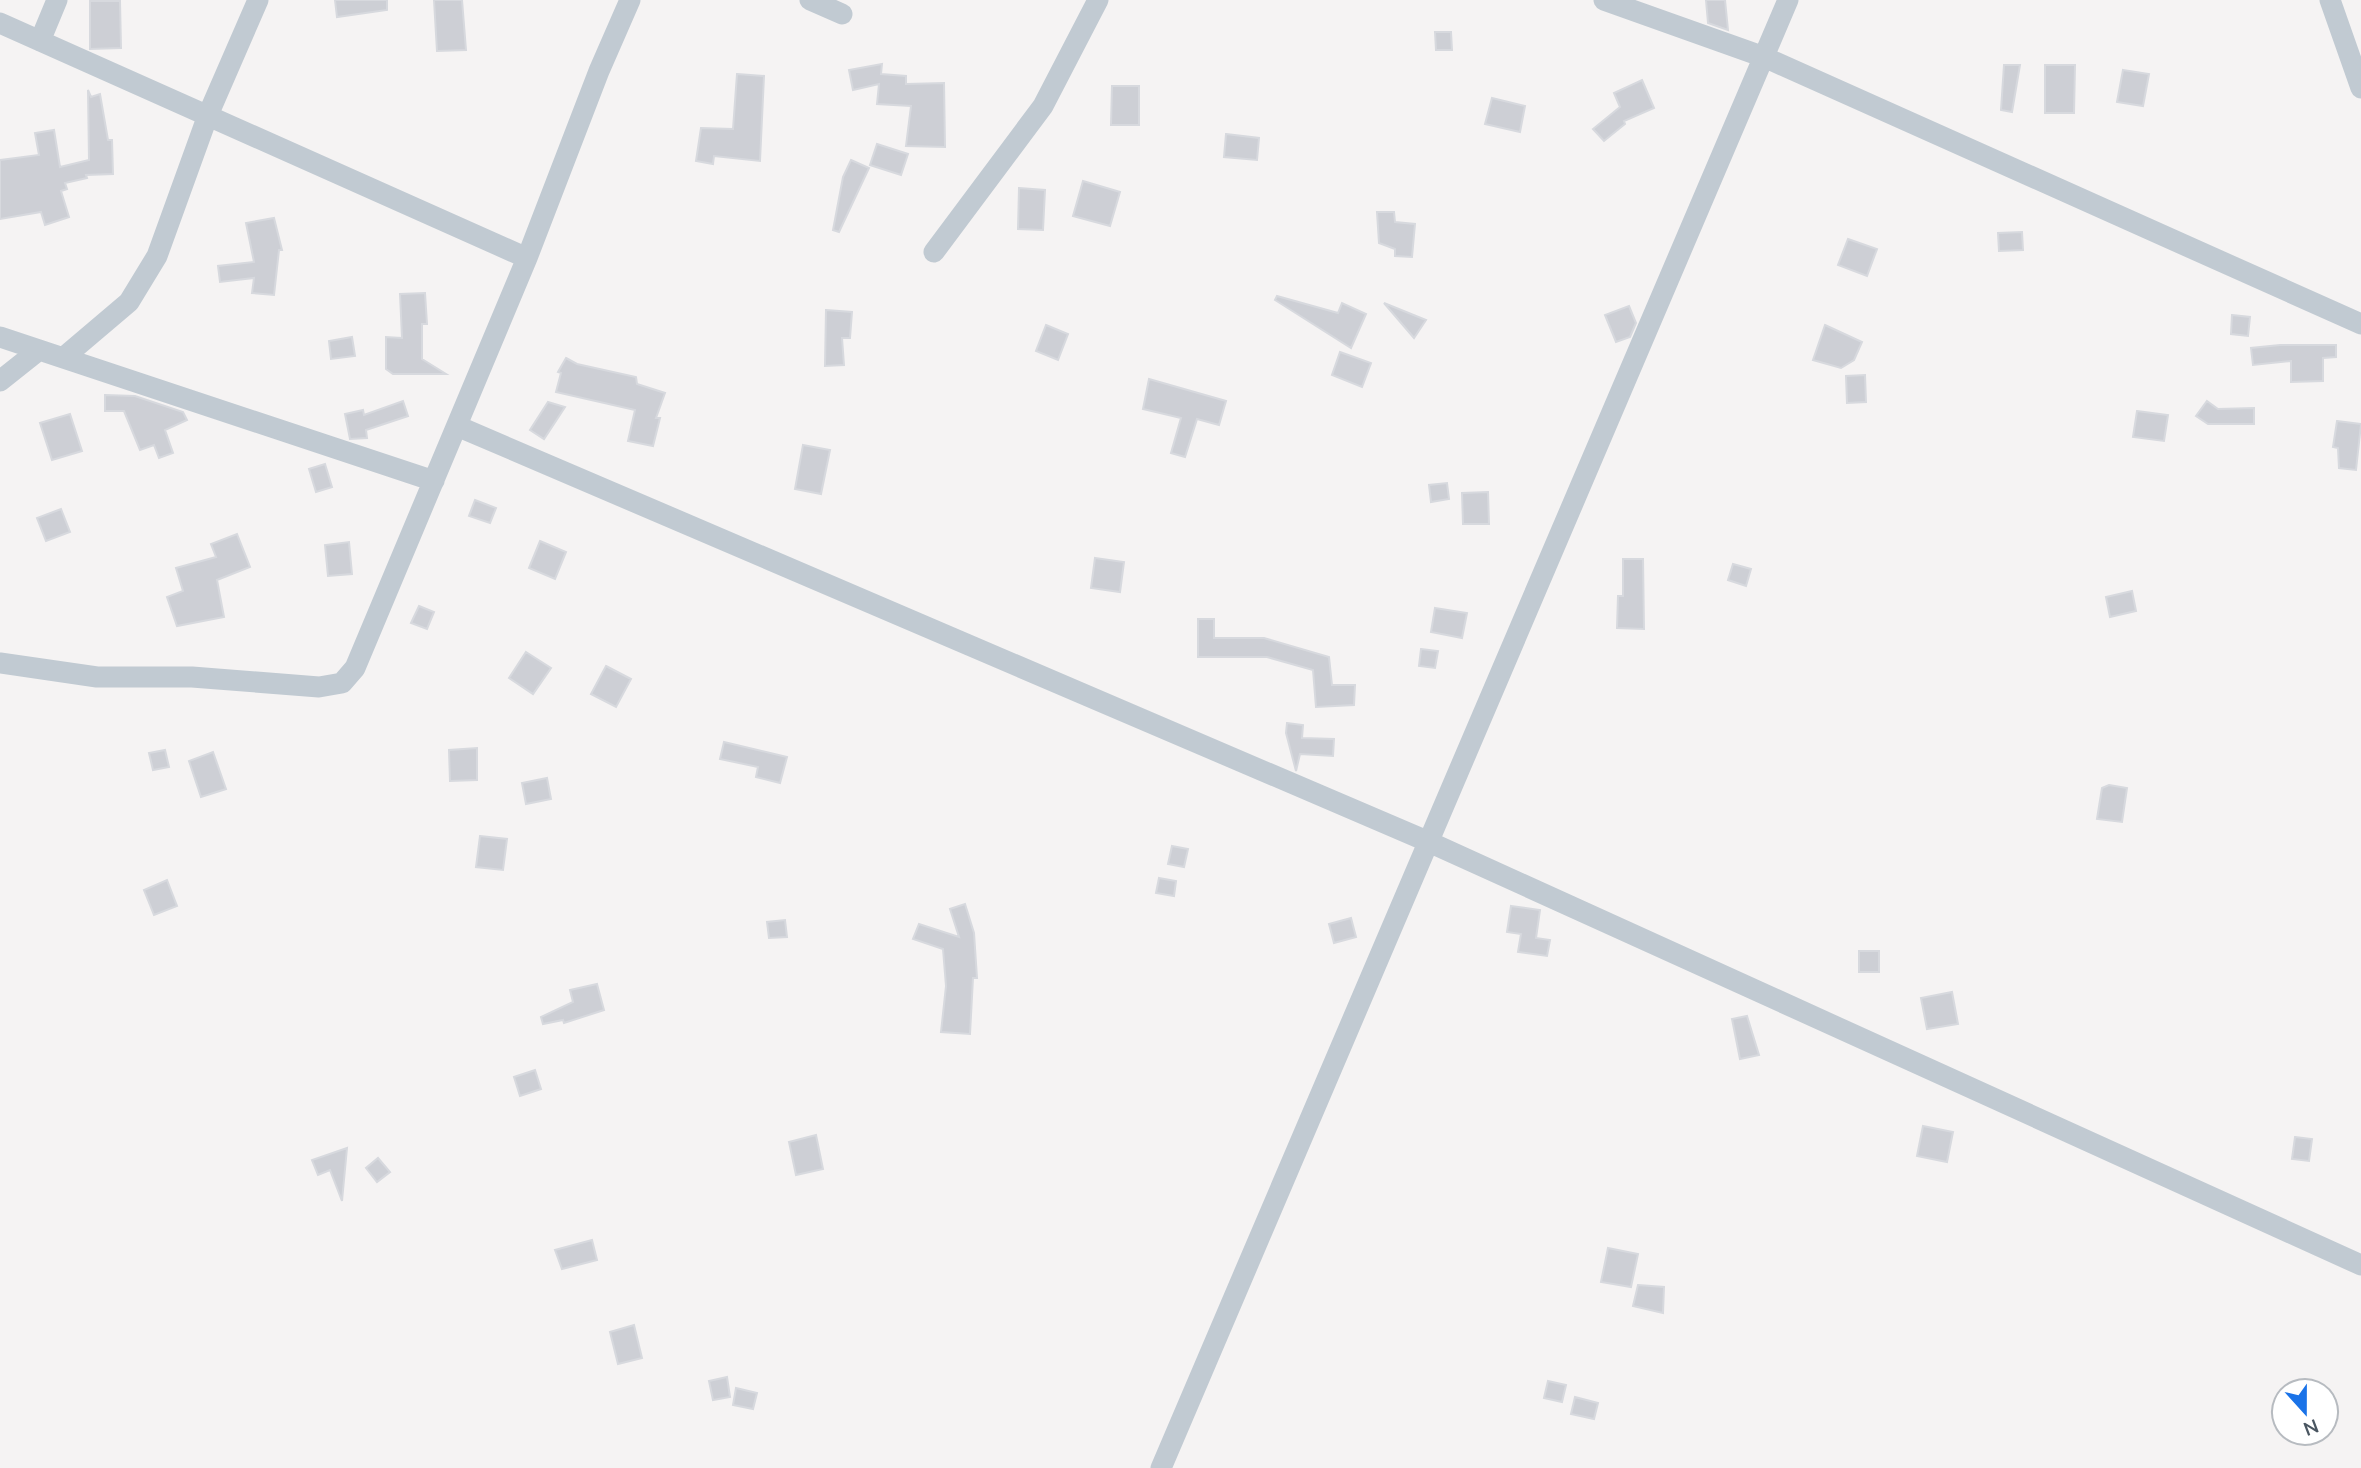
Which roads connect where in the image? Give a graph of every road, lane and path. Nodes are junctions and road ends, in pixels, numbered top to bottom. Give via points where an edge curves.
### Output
1 (57, 0) edge
2 (258, 0) edge
3 (630, 0) edge
4 (810, 0) edge
5 (1098, 0) edge
6 (1604, 0) edge
7 (1788, 0) edge
8 (2330, 0) edge
9 (842, 14) dead end
10 (0, 23) edge
11 (40, 41) junction
12 (1764, 57) junction
13 (2361, 88) edge
14 (208, 115) junction
15 (934, 252) dead end
16 (527, 258) junction
17 (2361, 324) edge
18 (0, 337) edge
19 (39, 350) junction
20 (63, 358) junction
21 (0, 381) edge
22 (457, 426) junction
23 (434, 481) junction
24 (0, 663) edge
25 (1429, 842) junction
26 (2361, 1265) edge
27 (1161, 1468) edge

1 - 11 street
2 - 14 street
3 - 16 street
4 - 9 street
5 - 15 street via 1043,106
6 - 12 street
7 - 12 street
8 - 13 street
10 - 11 street
11 - 14 street
12 - 17 street
12 - 25 street
14 - 16 street
14 - 20 street via 158,256 129,302
16 - 22 street
18 - 19 street
19 - 20 street
19 - 21 street
20 - 23 street
22 - 23 street
22 - 25 street
23 - 24 street via 355,668 342,683 287,687 192,677 97,677
25 - 26 street
25 - 27 street

